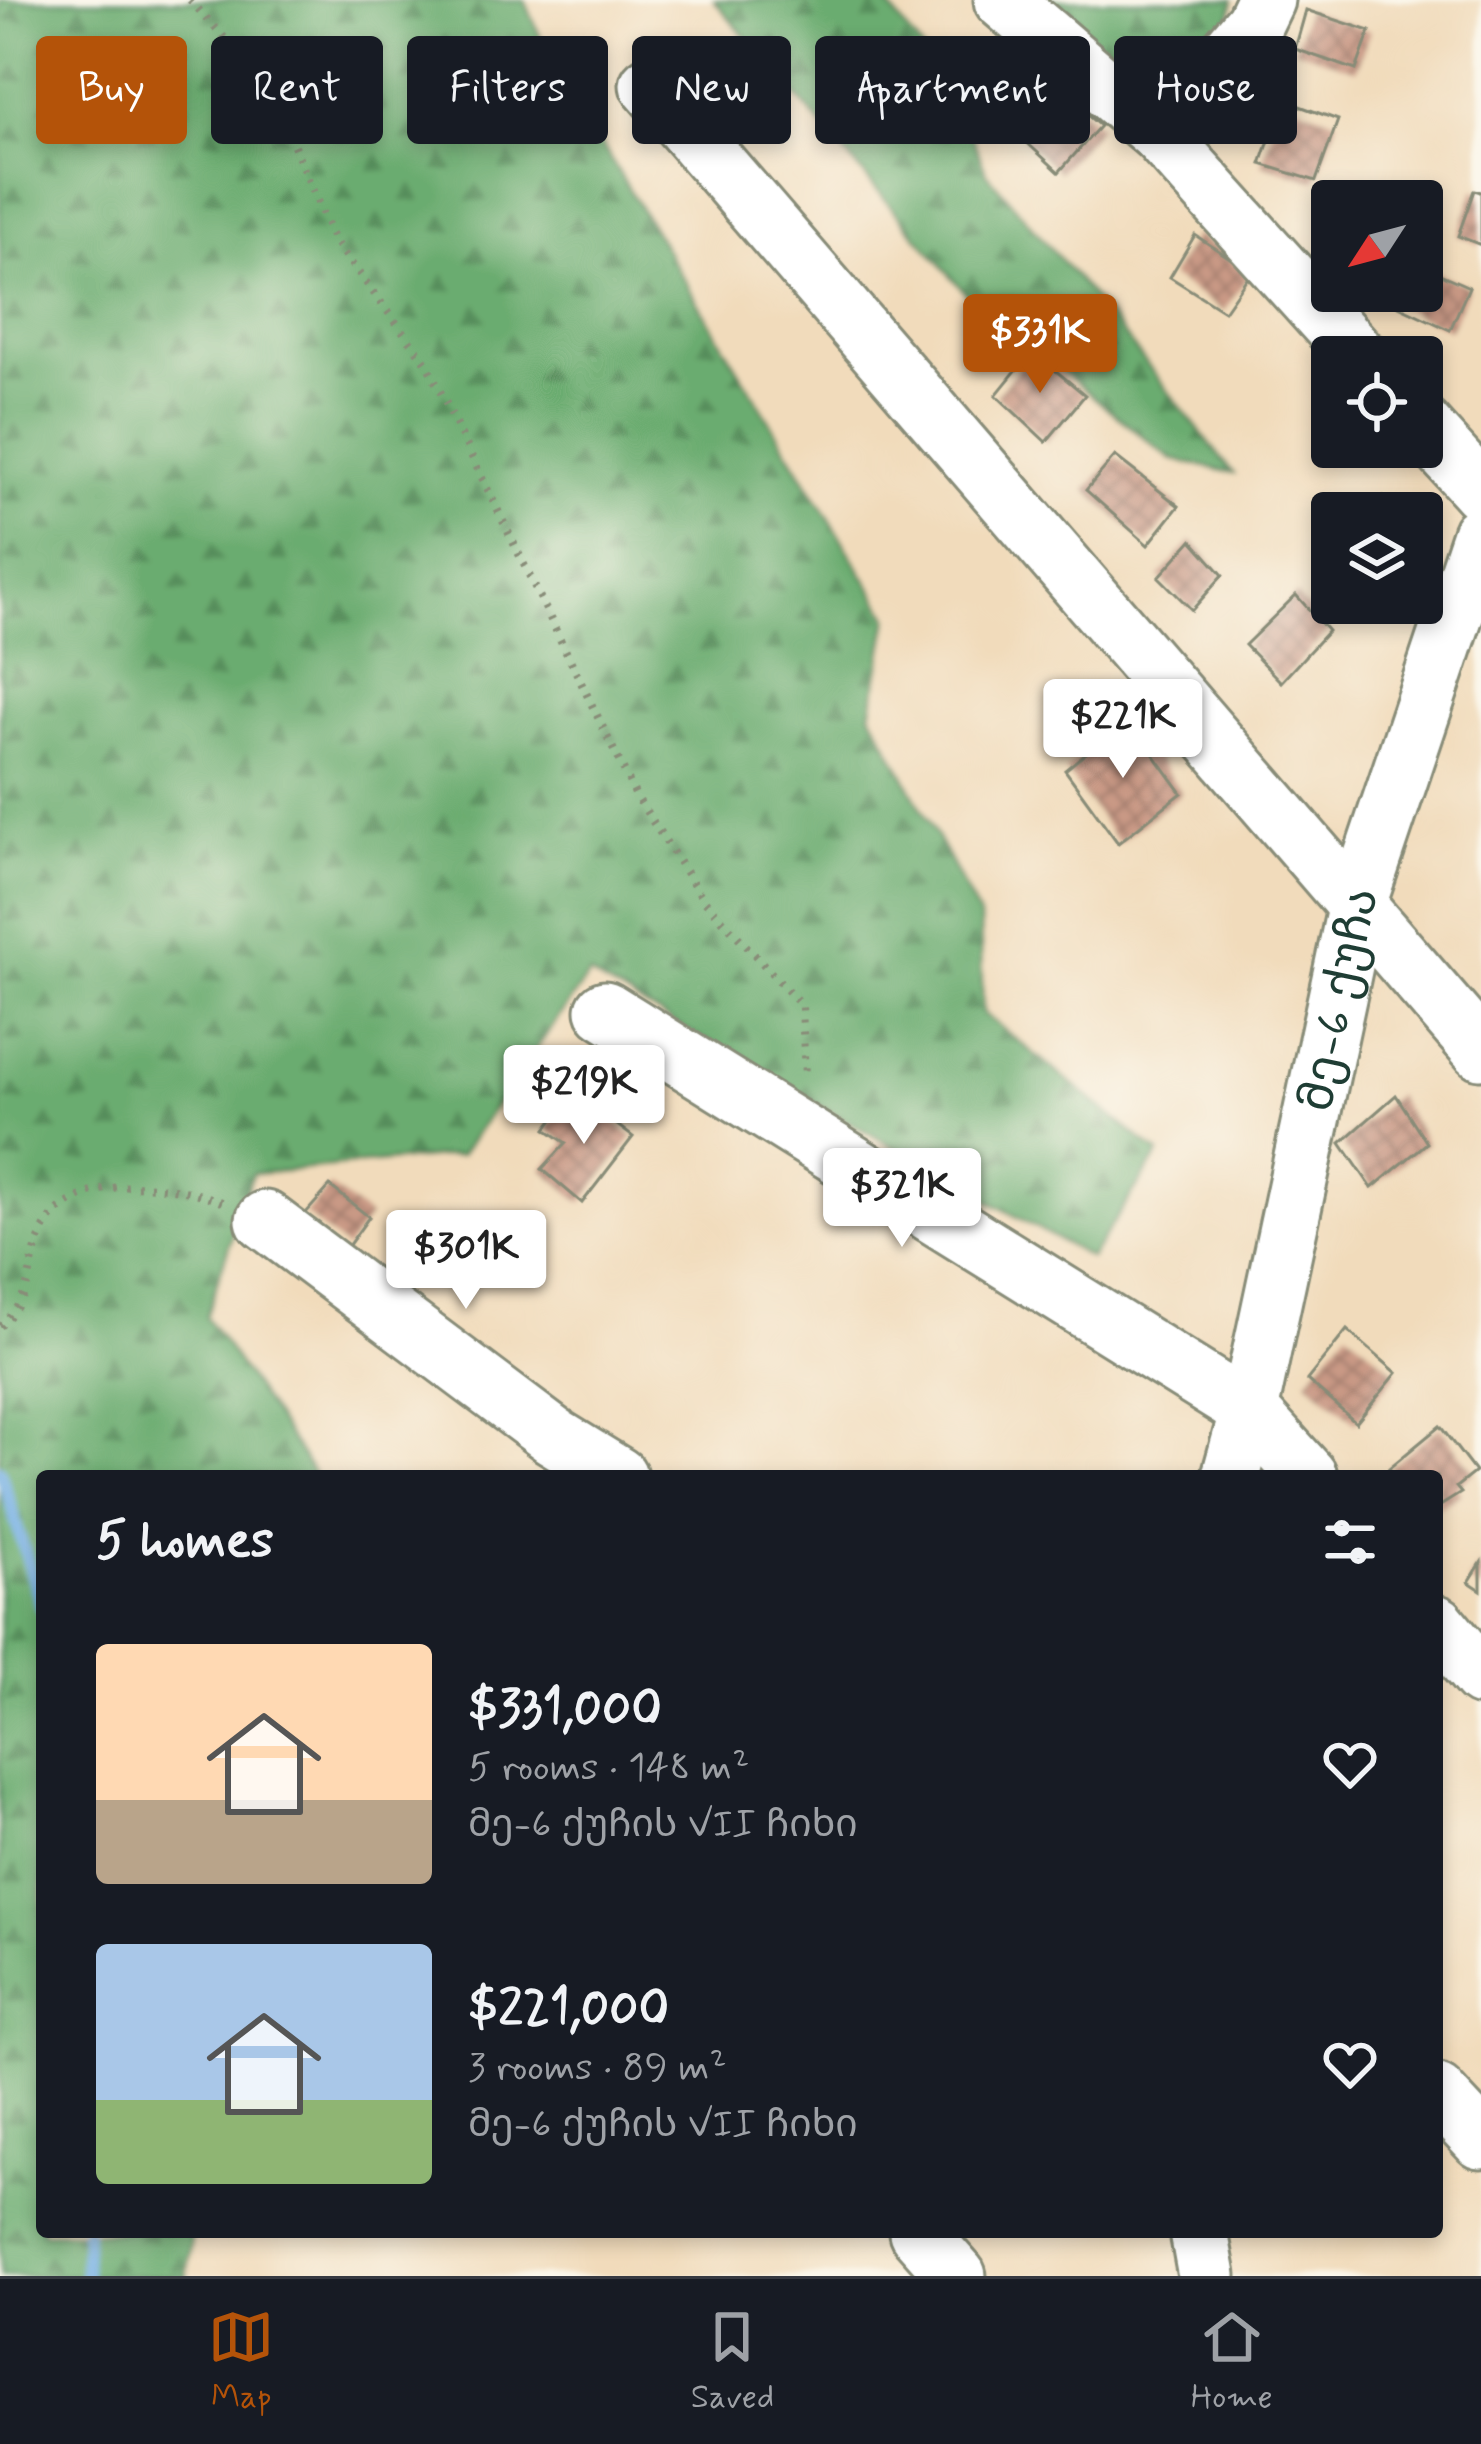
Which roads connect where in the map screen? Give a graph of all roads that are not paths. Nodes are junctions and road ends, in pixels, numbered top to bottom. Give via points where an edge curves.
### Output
1 (1003, 0) edge
2 (1264, 0) edge
3 (1244, 36) edge
4 (1114, 95) edge
5 (701, 144) edge
6 (1168, 144) edge
7 (1341, 336) edge
8 (1443, 449) edge
9 (1481, 491) edge
10 (1481, 534) edge
11 (1357, 904) junction
12 (605, 1010) dead end
13 (1481, 1050) edge
14 (265, 1220) road end
15 (1249, 1411) junction
16 (609, 1470) edge
17 (1233, 1470) edge
18 (1303, 1470) edge
19 (1443, 1631) edge
20 (1481, 1677) edge
21 (1443, 2099) edge
22 (1481, 2140) edge
23 (923, 2238) edge
24 (1200, 2238) edge
25 (957, 2276) edge
26 (1208, 2276) edge

1 - 4 street
2 - 3 street
5 - 11 street
6 - 7 street
8 - 9 street
10 - 11 street, მე-6 ქუჩა
11 - 13 street
11 - 15 street, მე-6 ქუჩა
12 - 15 street
14 - 16 street
15 - 17 street, მე-6 ქუჩა
15 - 18 street
19 - 20 street
21 - 22 street
23 - 25 street
24 - 26 street

